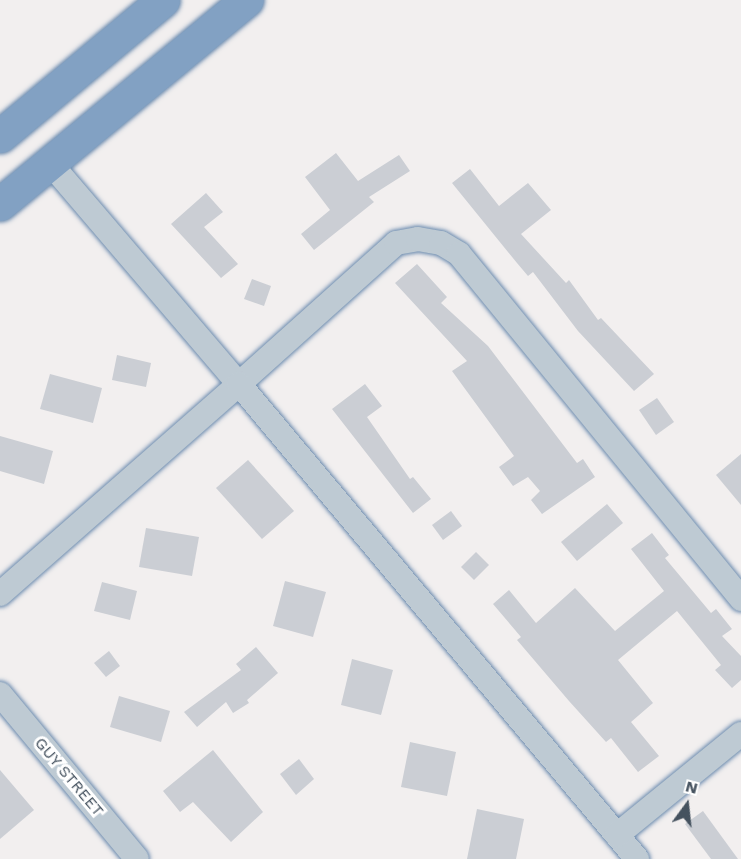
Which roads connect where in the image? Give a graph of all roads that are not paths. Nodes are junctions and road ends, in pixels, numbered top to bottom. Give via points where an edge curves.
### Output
1 (162, 0) edge
2 (247, 0) edge
3 (0, 136) edge
4 (50, 164) junction
5 (0, 204) edge
6 (239, 384) junction
7 (0, 594) edge
8 (741, 599) edge
9 (0, 694) edge
10 (741, 734) edge
11 (617, 835) junction
12 (138, 859) edge
13 (638, 859) edge

1 - 3 highway
2 - 4 highway
4 - 5 highway
4 - 6 street
6 - 7 street
6 - 8 street via 396,243 418,239 441,243 459,254
6 - 11 street
9 - 12 street, GUY STREET
10 - 11 street
11 - 13 street

